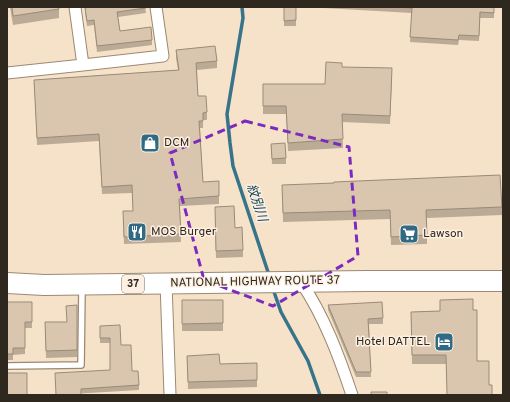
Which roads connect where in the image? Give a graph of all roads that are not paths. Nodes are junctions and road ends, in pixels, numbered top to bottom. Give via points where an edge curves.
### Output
1 (75, 7) edge
2 (156, 7) edge
3 (83, 65) junction
4 (7, 73) edge
5 (503, 281) edge
6 (297, 282) junction
7 (7, 283) edge
8 (166, 283) junction
9 (82, 284) junction
10 (7, 366) edge
11 (170, 395) edge
12 (352, 395) edge

1 - 3 street
2 - 3 street via 163,56
3 - 4 street
5 - 6 highway, NATIONAL HIGHWAY ROUTE 37 / 37
6 - 8 highway, NATIONAL HIGHWAY ROUTE 37 / 37
6 - 12 street via 312,298
7 - 9 highway, NATIONAL HIGHWAY ROUTE 37 / 37
8 - 9 highway, NATIONAL HIGHWAY ROUTE 37 / 37
8 - 11 street
9 - 10 lane via 81,365

